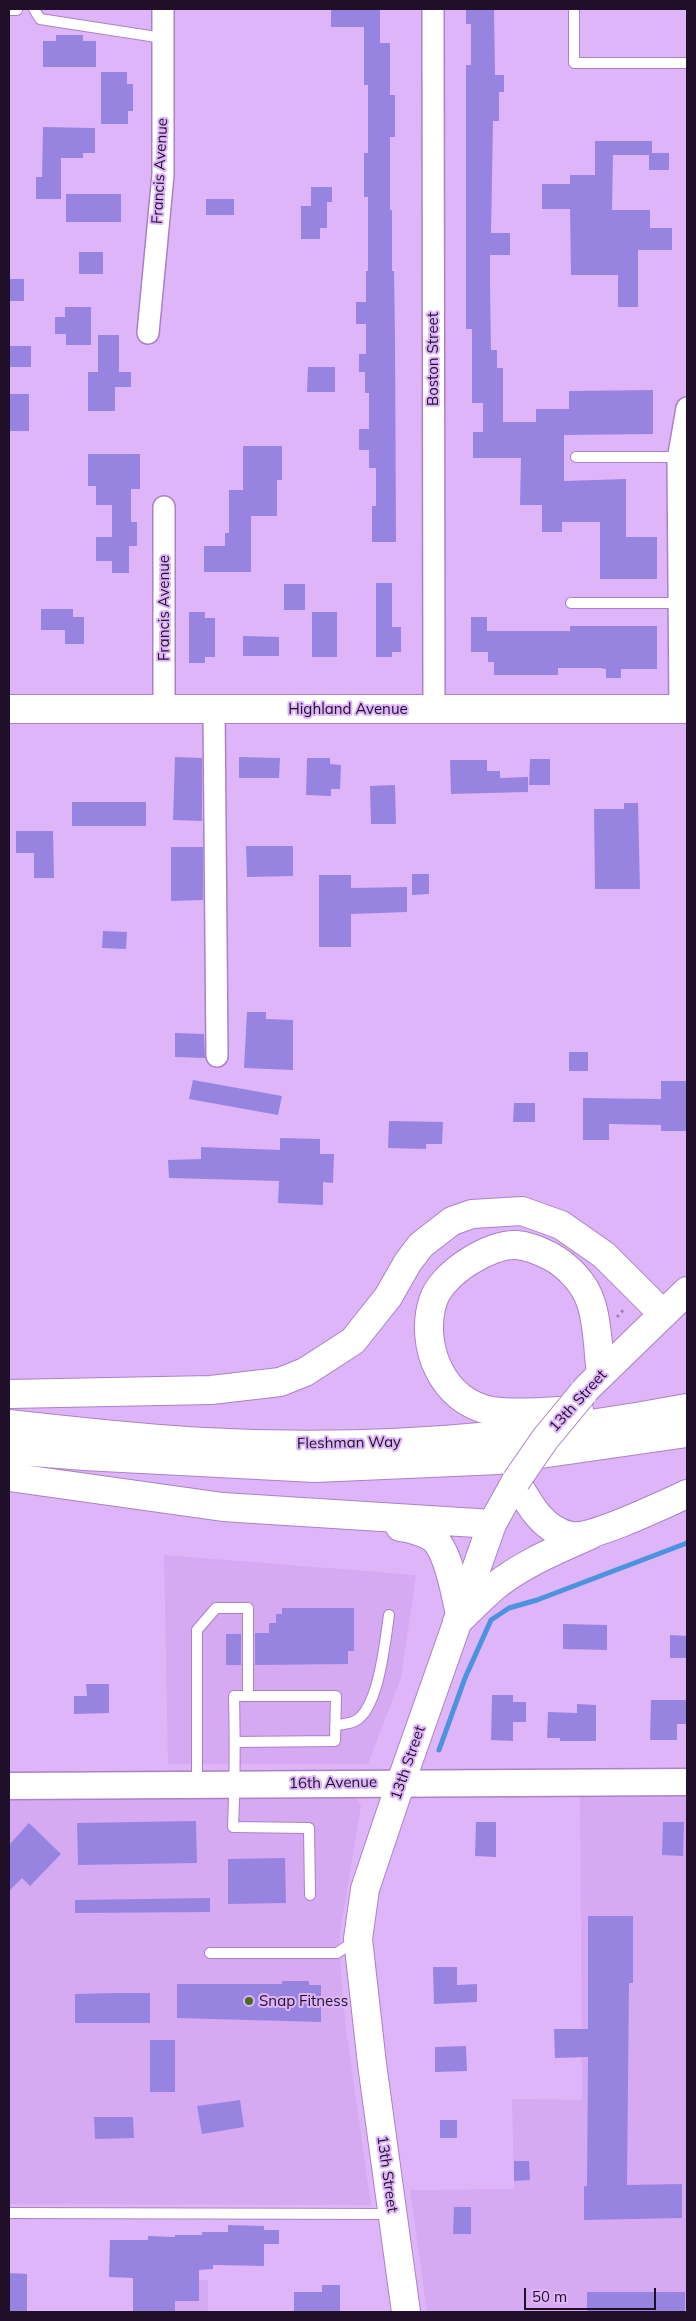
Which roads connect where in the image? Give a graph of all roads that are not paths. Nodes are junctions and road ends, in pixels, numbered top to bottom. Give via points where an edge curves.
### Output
1 (34, 9) edge
2 (163, 9) edge
3 (433, 9) edge
4 (574, 9) edge
5 (163, 38) junction
6 (687, 63) edge
7 (148, 333) dead end
8 (687, 408) edge
9 (576, 457) dead end
10 (679, 457) junction
11 (164, 507) dead end
12 (683, 515) edge
13 (571, 603) dead end
14 (683, 603) edge
15 (9, 709) edge
16 (164, 709) junction
17 (214, 709) junction
18 (434, 709) junction
19 (684, 709) edge
20 (217, 1056) dead end
21 (687, 1291) edge
22 (663, 1314) junction
23 (592, 1383) junction
24 (9, 1394) edge
25 (687, 1401) edge
26 (687, 1408) edge
27 (9, 1424) edge
28 (687, 1433) edge
29 (9, 1450) edge
30 (9, 1477) edge
31 (516, 1481) junction
32 (687, 1494) edge
33 (332, 1514) junction
34 (492, 1524) junction
35 (599, 1531) junction
36 (389, 1615) dead end
37 (458, 1618) junction
38 (248, 1696) junction
39 (336, 1726) junction
40 (235, 1742) junction
41 (401, 1782) junction
42 (687, 1782) edge
43 (197, 1784) junction
44 (235, 1784) junction
45 (9, 1786) edge
46 (310, 1895) dead end
47 (358, 1939) junction
48 (210, 1953) dead end
49 (9, 2214) edge
50 (393, 2214) junction
51 (406, 2312) edge

1 - 5 lane via 40,19
2 - 5 street, Francis Avenue
3 - 18 street, Boston Street
4 - 6 lane via 574,64
5 - 7 street, Francis Avenue via 163,175
8 - 10 street
9 - 10 lane
10 - 12 street
11 - 16 street, Francis Avenue
12 - 14 street
13 - 14 lane
14 - 19 street
15 - 16 main road, Highland Avenue
16 - 17 main road, Highland Avenue
17 - 18 main road, Highland Avenue
17 - 20 street
18 - 19 main road, Highland Avenue
21 - 22 main road, 13th Street
22 - 23 main road, 13th Street
22 - 24 main road via 604,1255 561,1225 522,1211 472,1214 452,1221 421,1245 388,1297 353,1341 305,1372 280,1382 211,1390
23 - 25 main road via 591,1303 583,1286 562,1262 538,1250 516,1245 478,1256 459,1268 433,1300 430,1320 434,1361 445,1382 464,1399 490,1410 531,1412
23 - 31 main road, 13th Street, bridge via 545,1439
26 - 27 main road, Fleshman Way via 518,1434 338,1445 205,1442
28 - 29 main road, Fleshman Way via 500,1460 315,1468
30 - 33 main road via 223,1507
31 - 34 main road, 13th Street
31 - 35 main road via 528,1504 550,1527 572,1536
32 - 35 main road
33 - 34 main road
33 - 37 main road via 411,1529 433,1539 449,1569
34 - 37 main road, 13th Street
35 - 37 main road via 531,1562
36 - 39 lane via 372,1702 356,1721
37 - 41 main road, 13th Street
38 - 39 lane via 336,1696
38 - 40 lane via 234,1696
38 - 43 lane via 248,1608 216,1608 197,1630
39 - 40 lane via 335,1740
40 - 44 lane
41 - 42 street, 16th Avenue
41 - 44 street, 16th Avenue
41 - 47 main road, 13th Street via 365,1889
43 - 44 street, 16th Avenue
43 - 45 street, 16th Avenue
44 - 46 lane via 233,1827 309,1828
47 - 48 lane via 337,1953
47 - 50 main road, 13th Street
49 - 50 lane
50 - 51 main road, 13th Street

